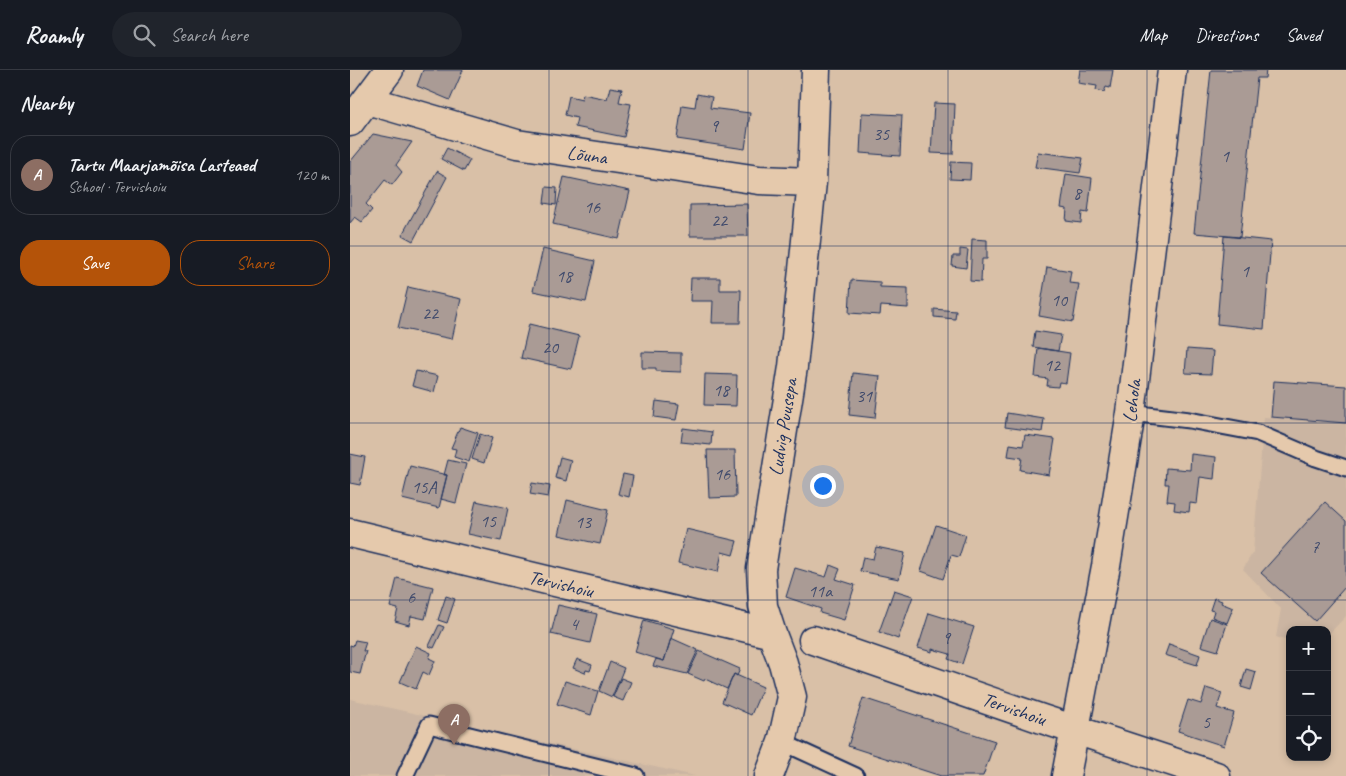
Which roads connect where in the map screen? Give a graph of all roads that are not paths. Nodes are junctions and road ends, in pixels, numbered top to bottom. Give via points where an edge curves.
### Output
1 (389, 70) edge
2 (816, 70) edge
3 (1172, 70) edge
4 (367, 100) junction
5 (350, 122) edge
6 (812, 182) junction
7 (1131, 413) junction
8 (1346, 468) edge
9 (350, 533) edge
10 (772, 634) junction
11 (813, 640) dead end
12 (1076, 730) junction
13 (782, 742) junction
14 (405, 776) edge
15 (636, 776) edge
16 (768, 776) edge
17 (856, 776) edge
18 (1066, 776) edge
19 (1216, 776) edge

1 - 4 street
2 - 6 street, Ludvig Puusepa
3 - 7 street, Lehola
4 - 5 street
4 - 6 street, Lõuna via 517,144 759,180
6 - 10 street, Ludvig Puusepa via 793,367 761,569 763,606
7 - 8 lane via 1258,433
7 - 12 street, Lehola
9 - 10 street, Tervishoiu
10 - 13 street, Ludvig Puusepa via 792,697
11 - 12 street, Tervishoiu
12 - 18 street, Lehola
12 - 19 street, Tervishoiu
13 - 16 street, Ludvig Puusepa
13 - 17 lane
14 - 15 lane via 429,724

